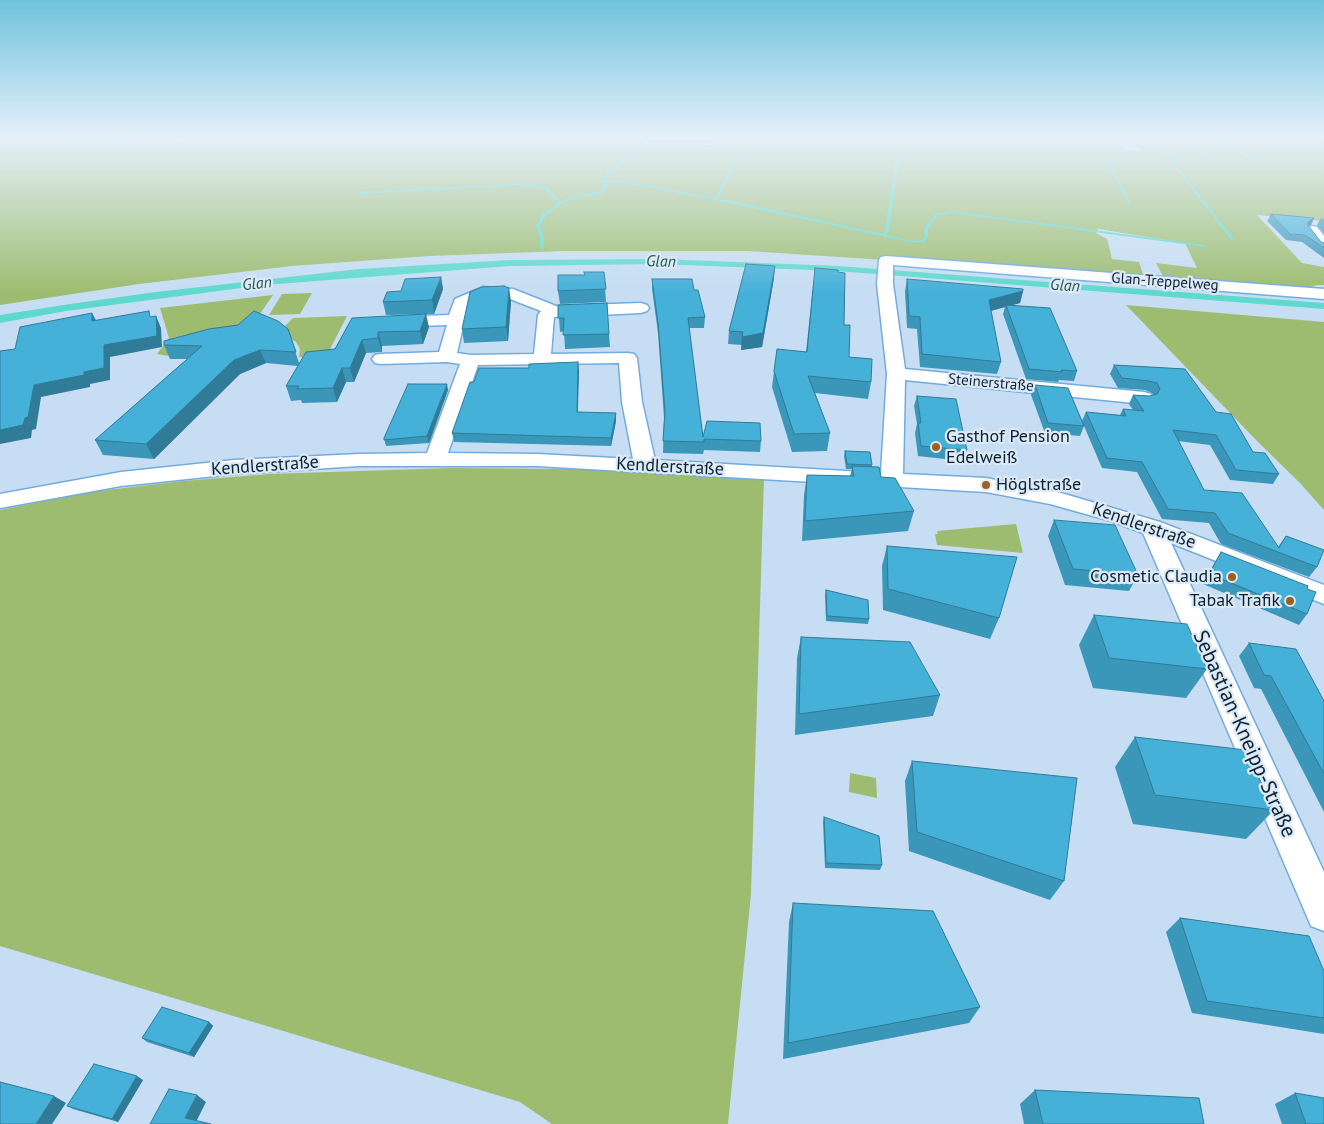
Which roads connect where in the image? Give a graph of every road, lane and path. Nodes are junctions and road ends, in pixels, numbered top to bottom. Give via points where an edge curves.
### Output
1 (1312, 230) edge
2 (1324, 245) edge
3 (1324, 294) edge
4 (641, 308) dead end
5 (554, 311) junction
6 (456, 320) junction
7 (379, 322) edge
8 (447, 356) junction
9 (381, 359) dead end
10 (471, 360) junction
11 (542, 360) junction
12 (896, 374) junction
13 (1144, 398) edge
14 (435, 459) junction
15 (645, 466) junction
16 (892, 480) junction
17 (7, 494) edge
18 (1152, 527) junction
19 (1324, 595) edge
20 (1324, 913) edge

1 - 2 street
3 - 12 street, Glan-Treppelweg via 886,267 885,284
4 - 5 street
5 - 6 street via 507,292 483,292 461,302
5 - 11 street via 546,315
6 - 7 street
6 - 8 street
8 - 9 street
8 - 10 street
10 - 11 street
10 - 14 street
11 - 15 street via 628,358 632,402
12 - 13 street, Steinerstraße
12 - 16 street
14 - 15 street, Kendlerstraße
14 - 17 street, Kendlerstraße via 234,467
15 - 16 street, Kendlerstraße
16 - 18 street, Kendlerstraße via 1012,489 1086,506
18 - 19 street, Kendlerstraße
18 - 20 street, Sebastian-Kneipp-Straße

